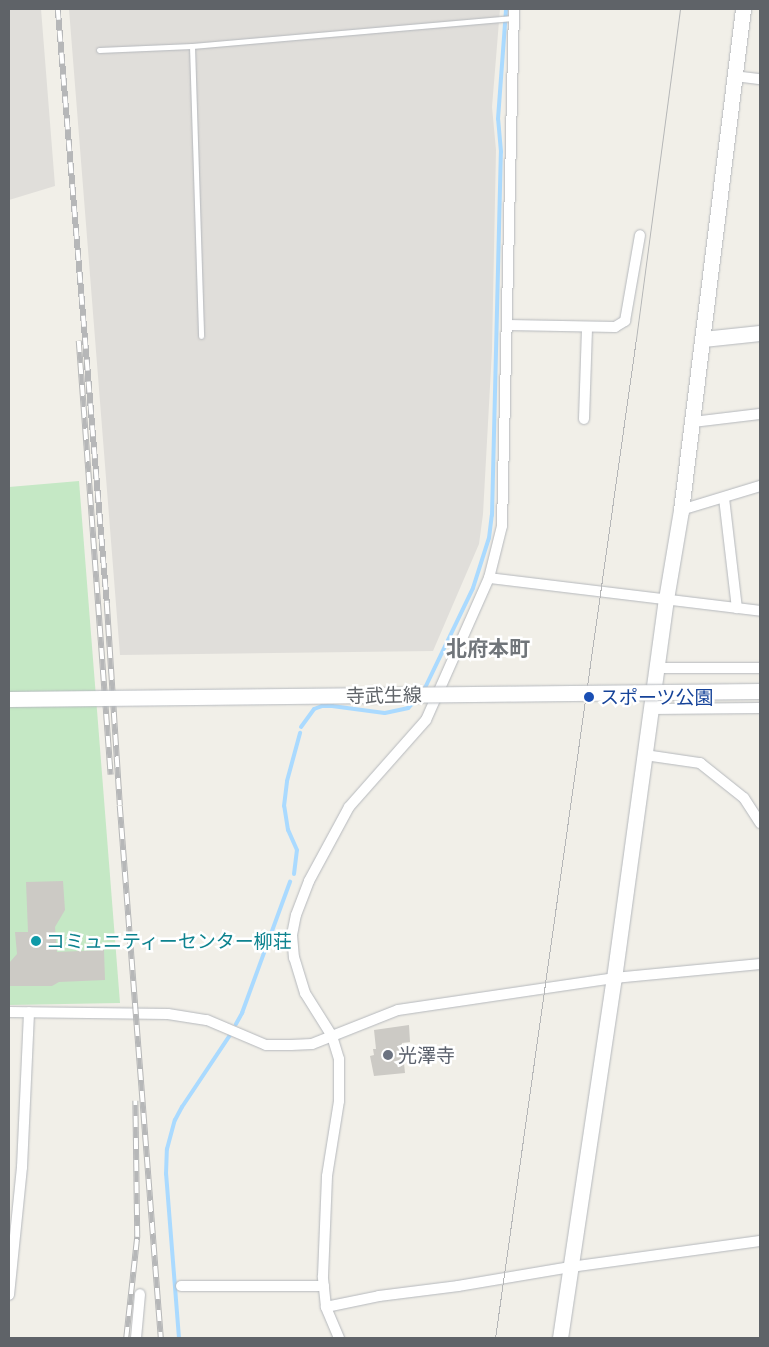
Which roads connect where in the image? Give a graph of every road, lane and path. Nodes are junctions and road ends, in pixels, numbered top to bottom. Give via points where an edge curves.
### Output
1 (743, 9) edge
2 (513, 14) edge
3 (192, 46) junction
4 (99, 50) dead end
5 (734, 76) junction
6 (760, 79) edge
7 (640, 235) dead end
8 (508, 325) junction
9 (587, 327) junction
10 (760, 333) edge
11 (201, 336) dead end
12 (703, 338) junction
13 (760, 414) edge
14 (584, 419) dead end
15 (693, 422) junction
16 (760, 486) edge
17 (724, 498) junction
18 (681, 510) junction
19 (489, 578) junction
20 (666, 599) junction
21 (737, 608) junction
22 (760, 611) edge
23 (656, 668) junction
24 (760, 668) edge
25 (760, 691) edge
26 (9, 699) edge
27 (760, 708) edge
28 (651, 709) junction
29 (645, 755) junction
30 (760, 822) edge
31 (760, 964) edge
32 (614, 978) junction
33 (9, 1012) edge
34 (29, 1012) junction
35 (332, 1036) junction
36 (760, 1241) edge
37 (570, 1267) junction
38 (181, 1286) dead end
39 (324, 1286) junction
40 (140, 1294) dead end
41 (9, 1295) edge
42 (326, 1307) junction
43 (136, 1338) edge
44 (339, 1338) edge
45 (560, 1338) edge

1 - 5 street
2 - 3 lane
2 - 8 street
3 - 4 lane
3 - 11 lane
5 - 6 street
5 - 12 street
7 - 9 street via 624,321 615,327
8 - 9 street
8 - 19 street via 502,526
9 - 14 street
10 - 12 street
12 - 15 street
13 - 15 street
15 - 18 street
16 - 17 street
17 - 18 street
17 - 21 street
18 - 20 street
19 - 20 street
19 - 35 street via 426,720 349,807 309,881 296,915 292,935 294,958 305,993
20 - 21 street
20 - 23 street
21 - 22 street
23 - 24 street
23 - 28 street
25 - 26 street, 寺武生線, bridge
27 - 28 street
28 - 29 street
29 - 30 street via 700,764 744,798
29 - 32 street
31 - 32 street
32 - 35 street via 398,1010
32 - 37 street
33 - 34 street
34 - 35 street via 168,1014 207,1020 266,1045 312,1044
34 - 41 street via 22,1167
35 - 39 street via 340,1084 327,1176
36 - 37 street
37 - 42 street
37 - 45 street
38 - 39 street
39 - 42 street
40 - 43 street
42 - 44 street

